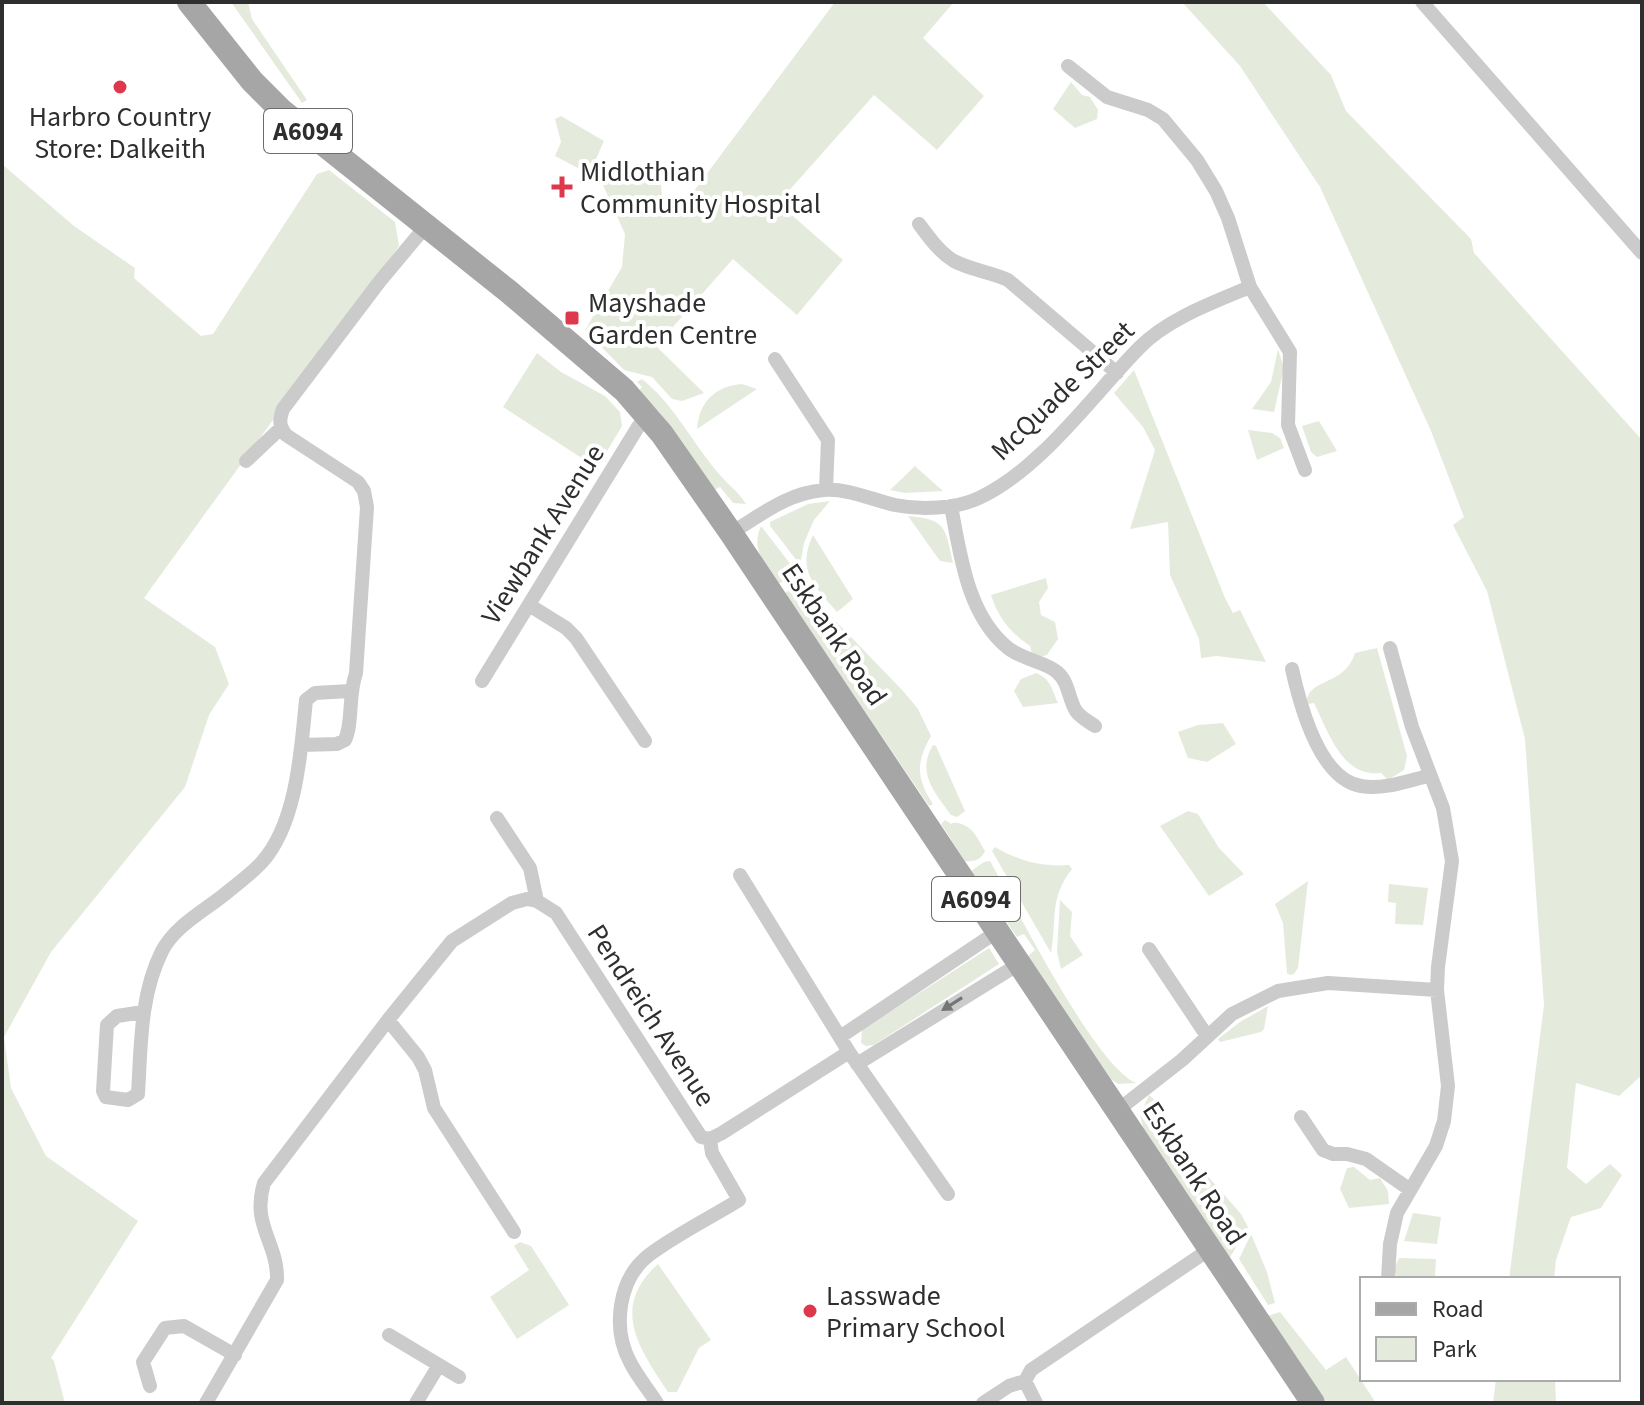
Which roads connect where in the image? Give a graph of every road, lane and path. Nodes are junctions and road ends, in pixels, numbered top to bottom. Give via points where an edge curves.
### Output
1 (189, 2) edge
2 (1422, 2) edge
3 (1068, 66) dead end
4 (919, 224) dead end
5 (426, 226) junction
6 (1642, 253) edge
7 (1250, 287) junction
8 (775, 359) dead end
9 (1117, 373) junction
10 (648, 416) junction
11 (281, 428) junction
12 (246, 461) dead end
13 (1305, 470) dead end
14 (826, 489) junction
15 (951, 506) junction
16 (731, 533) junction
17 (529, 605) junction
18 (1390, 648) dead end
19 (1292, 669) dead end
20 (482, 681) dead end
21 (350, 691) junction
22 (1095, 726) dead end
23 (645, 741) dead end
24 (302, 745) junction
25 (1428, 776) junction
26 (497, 818) dead end
27 (740, 875) dead end
28 (537, 901) junction
29 (998, 931) junction
30 (1149, 949) dead end
31 (1019, 964) junction
32 (1437, 990) junction
33 (143, 1012) junction
34 (388, 1020) junction
35 (1207, 1036) junction
36 (840, 1037) junction
37 (853, 1058) junction
38 (1118, 1110) junction
39 (1301, 1117) dead end
40 (710, 1139) junction
41 (1409, 1189) junction
42 (948, 1194) dead end
43 (514, 1232) dead end
44 (1210, 1249) junction
45 (1388, 1277) edge
46 (389, 1335) dead end
47 (235, 1355) junction
48 (439, 1365) junction
49 (459, 1377) dead end
50 (1025, 1381) junction
51 (150, 1386) dead end
52 (206, 1403) edge
53 (416, 1403) edge
54 (657, 1403) edge
55 (983, 1403) edge
56 (1036, 1403) edge
57 (1313, 1403) edge

1 - 5 main road, Eskbank Road / A6094 via 282,111
2 - 6 street
3 - 7 street via 1107,97 1148,110 1176,133 1216,191
4 - 9 street via 955,261 1008,280
5 - 10 main road, Eskbank Road / A6094 via 624,390
5 - 11 street via 283,409
7 - 9 street, McQuade Street via 1160,332
7 - 13 street via 1290,352 1288,425
8 - 14 street via 828,440
9 - 15 street, McQuade Street via 1017,472 979,498
10 - 16 main road, Eskbank Road / A6094
10 - 17 street, Viewbank Avenue
11 - 12 street
11 - 21 street via 358,482 367,499 356,673
14 - 15 street, McQuade Street via 899,506
14 - 16 street, McQuade Street via 792,496
15 - 22 street via 963,567 987,623 1005,647 1054,669 1064,679 1076,712
16 - 29 main road, Eskbank Road / A6094
17 - 20 street, Viewbank Avenue
17 - 23 street via 576,638
18 - 25 street
19 - 25 street via 1299,699 1331,769 1358,786 1371,787
21 - 24 street via 309,696
21 - 24 street via 345,740
24 - 33 street via 276,841 263,861 173,936 152,975
25 - 32 street via 1443,808 1452,861
26 - 28 street via 530,868
27 - 36 street
28 - 34 street via 512,903 462,932
28 - 40 street, Pendreich Avenue via 556,913 695,1130
29 - 31 main road, Eskbank Road / A6094
29 - 36 street
30 - 35 street
31 -> 37 street, Pendreich Avenue
31 - 38 main road, Eskbank Road / A6094
32 - 35 street via 1302,986 1257,1000
32 - 41 street via 1448,1086 1444,1121 1436,1146
33 - 33 street via 138,1094 128,1100 106,1097 107,1025 117,1016
34 - 43 street via 418,1057 434,1108
34 - 47 street via 264,1183 260,1217 277,1280
35 - 38 street
36 - 37 street
37 - 40 street, Pendreich Avenue
37 - 42 street
38 - 44 main road, Eskbank Road / A6094
39 - 41 street via 1323,1150 1366,1159
40 - 54 street via 712,1153 739,1200 649,1255 630,1278 621,1304 624,1348
41 - 45 street via 1397,1213
44 - 50 street via 1031,1370
44 - 57 main road, Eskbank Road / A6094
46 - 48 street
47 - 51 street via 184,1326 165,1328 143,1362
47 - 52 street
48 - 49 street
48 - 53 street
50 - 55 street
50 - 56 street

